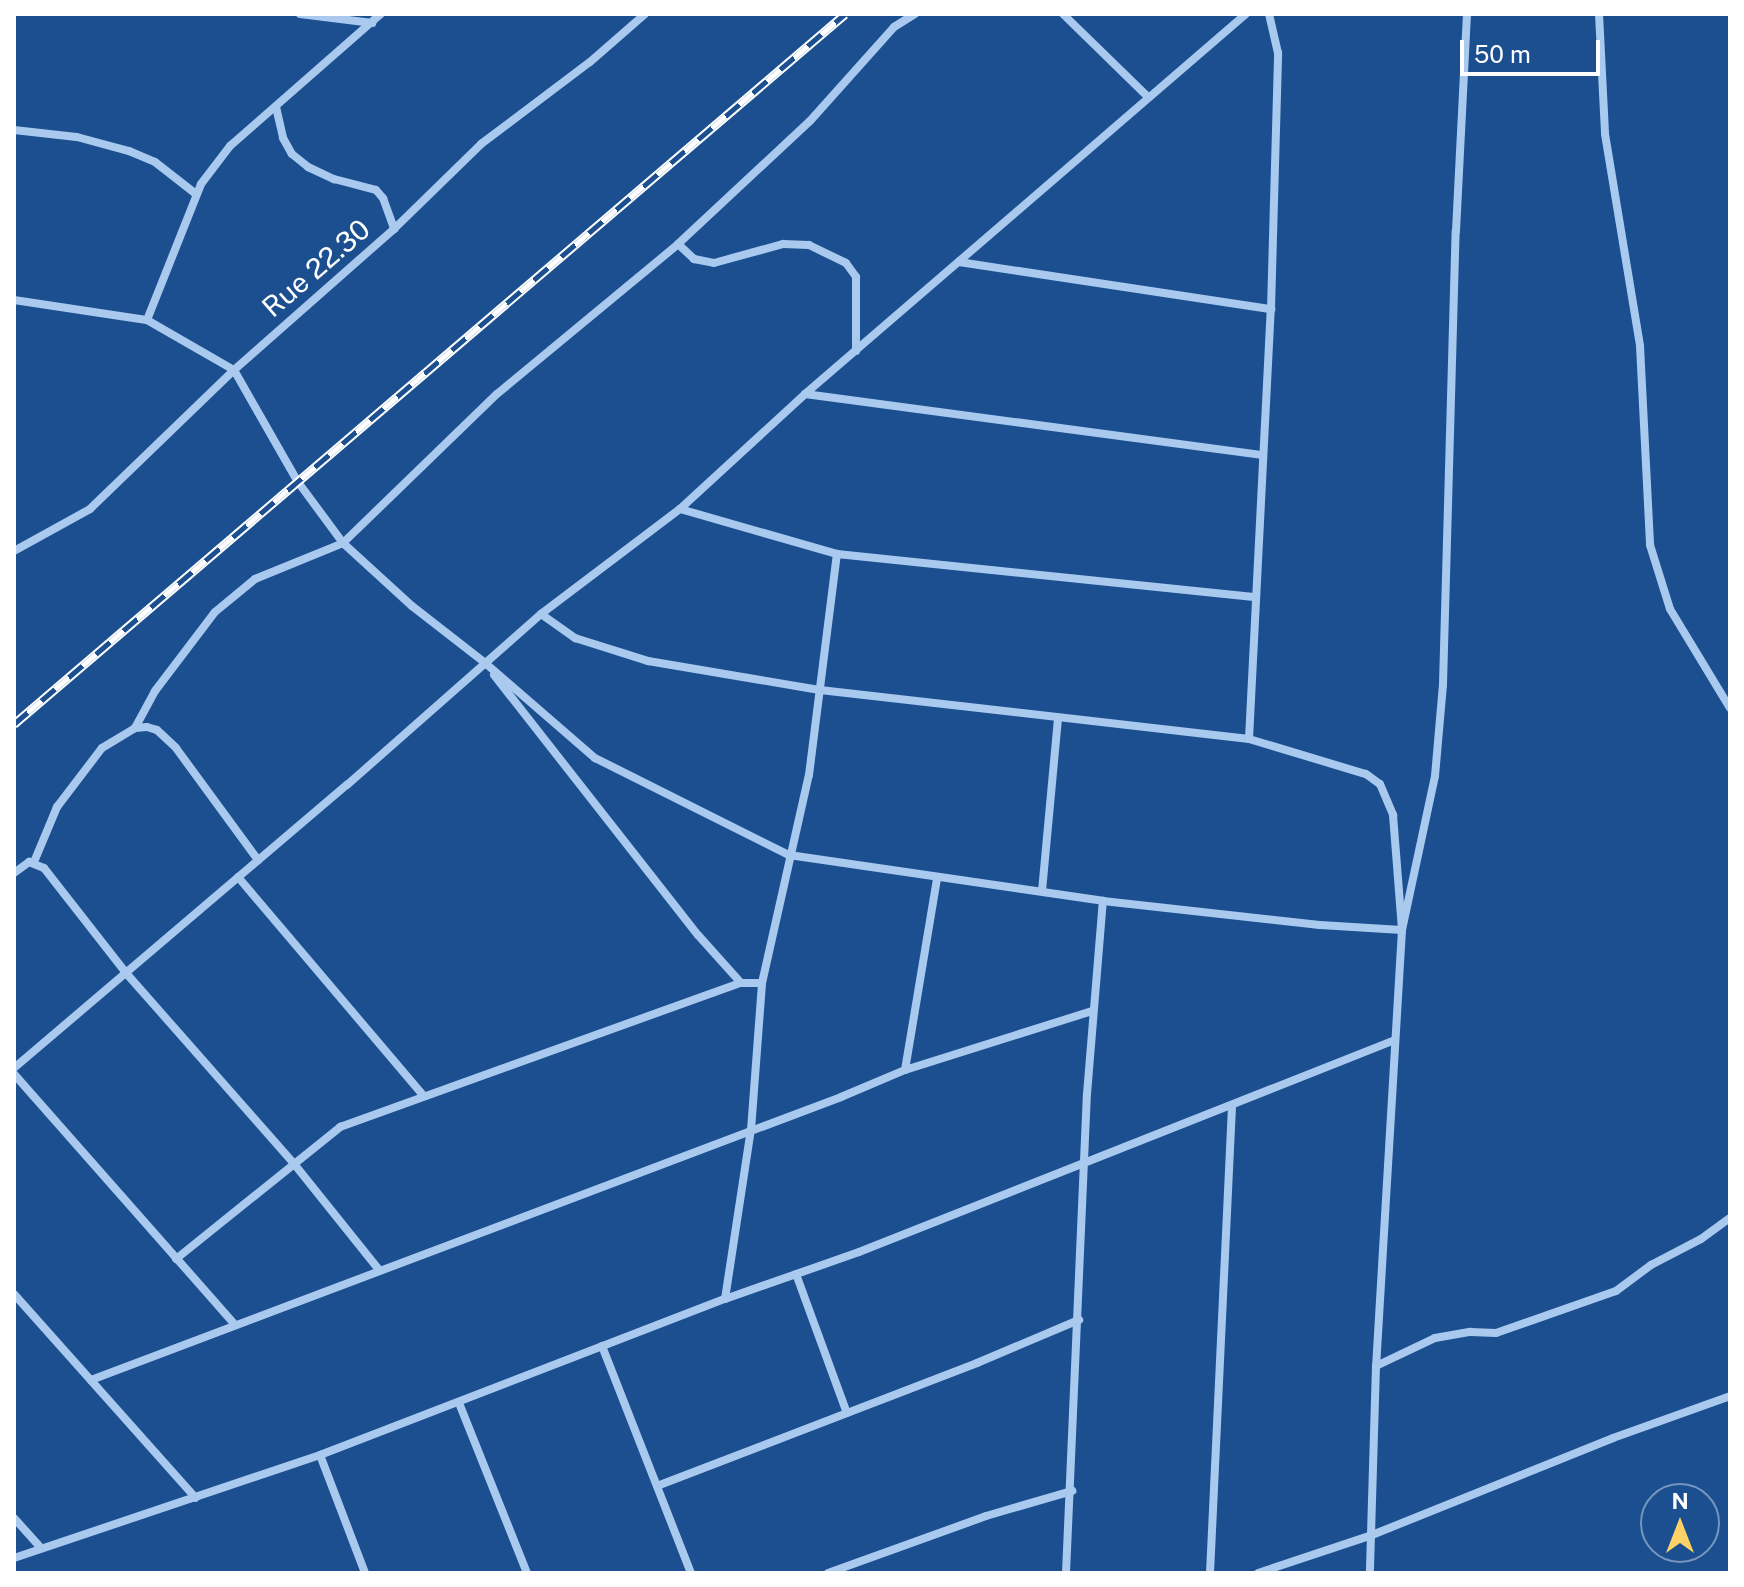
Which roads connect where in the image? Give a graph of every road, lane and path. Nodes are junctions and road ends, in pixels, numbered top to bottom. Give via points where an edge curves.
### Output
1 (300, 14) edge
2 (381, 14) edge
3 (645, 14) edge
4 (915, 14) edge
5 (1063, 14) edge
6 (1246, 14) edge
7 (1269, 14) edge
8 (1467, 14) edge
9 (1599, 14) edge
10 (372, 23) junction
11 (1148, 97) junction
12 (276, 107) junction
13 (14, 130) edge
14 (196, 194) junction
15 (394, 229) junction
16 (678, 244) junction
17 (959, 262) junction
18 (14, 300) edge
19 (1271, 309) junction
20 (147, 320) junction
21 (856, 351) junction
22 (234, 370) junction
23 (805, 394) junction
24 (1263, 455) junction
25 (680, 509) junction
26 (343, 543) junction
27 (14, 551) edge
28 (837, 554) junction
29 (1254, 597) junction
30 (541, 614) junction
31 (484, 662) junction
32 (820, 690) junction
33 (1730, 708) edge
34 (1058, 719) junction
35 (135, 728) junction
36 (1249, 739) junction
37 (789, 855) junction
38 (258, 860) junction
39 (34, 862) junction
40 (14, 873) edge
41 (238, 877) junction
42 (937, 878) junction
43 (1042, 891) junction
44 (1103, 901) junction
45 (1402, 930) junction
46 (126, 973) junction
47 (741, 983) junction
48 (762, 983) junction
49 (1092, 1011) junction
50 (1395, 1040) junction
51 (14, 1068) edge
52 (905, 1070) junction
53 (14, 1074) edge
54 (423, 1095) junction
55 (1232, 1106) junction
56 (751, 1130) junction
57 (295, 1165) junction
58 (1083, 1165) junction
59 (1730, 1218) edge
60 (176, 1259) junction
61 (379, 1270) junction
62 (796, 1274) junction
63 (14, 1294) edge
64 (725, 1299) junction
65 (1079, 1320) junction
66 (235, 1325) junction
67 (602, 1346) junction
68 (1376, 1366) junction
69 (91, 1380) junction
70 (1730, 1396) edge
71 (459, 1403) junction
72 (847, 1413) junction
73 (320, 1455) junction
74 (657, 1486) junction
75 (1072, 1491) junction
76 (196, 1498) junction
77 (14, 1518) edge
78 (1372, 1535) junction
79 (41, 1548) junction
80 (14, 1558) edge
81 (365, 1573) edge
82 (527, 1573) edge
83 (691, 1573) edge
84 (828, 1573) edge
85 (1066, 1573) edge
86 (1210, 1573) edge
87 (1258, 1573) edge
88 (1370, 1573) edge

1 - 10 street
2 - 10 street
3 - 15 street, Rue 22.30 via 481,144
4 - 16 street via 894,27 810,121
5 - 11 street
6 - 11 street
7 - 19 street via 1278,53
8 - 45 street via 1443,684 1435,776
9 - 33 street via 1605,134 1640,346 1650,545 1670,609
10 - 12 street
11 - 17 street
12 - 14 street via 230,146
12 - 15 street via 292,154 334,179 376,190
13 - 14 street via 77,137 129,151 155,162
14 - 20 street
15 - 22 street, Rue 22.30
16 - 21 street via 694,259 714,263 783,244 809,245 846,263 856,277
16 - 26 street via 497,394
17 - 19 street
17 - 21 street
18 - 20 street
19 - 24 street
20 - 22 street
21 - 23 street
22 - 26 street via 298,482
22 - 27 street, Rue 22.30 via 90,509
23 - 24 street
23 - 25 street
24 - 29 street
25 - 28 street
25 - 30 street
26 - 31 street
26 - 35 street via 255,579 215,612 155,691
28 - 29 street
28 - 32 street
29 - 36 street
30 - 31 street
30 - 32 street via 575,638 648,661
31 - 37 street via 595,758
31 - 38 street
31 - 47 street via 670,901
32 - 34 street
32 - 37 street via 809,775
34 - 36 street
34 - 43 street
35 - 38 street via 157,730 176,748
35 - 39 street via 102,748 63,797
36 - 45 street via 1366,774 1380,784 1393,815
37 - 42 street
37 - 48 street
38 - 41 street
39 - 40 street
39 - 46 street
41 - 46 street
41 - 54 street
42 - 43 street
42 - 52 street
43 - 44 street
44 - 45 street
44 - 49 street
45 - 50 street
46 - 51 street
46 - 57 street
47 - 48 street
47 - 54 street
48 - 56 street
49 - 52 street
49 - 58 street
50 - 55 street
50 - 68 street
52 - 56 street
53 - 60 street
54 - 57 street via 340,1127
55 - 58 street
55 - 86 street
56 - 61 street
56 - 64 street
57 - 60 street
57 - 61 street
58 - 62 street
58 - 65 street
59 - 68 street via 1616,1291 1496,1333 1435,1338
60 - 66 street
61 - 66 street
62 - 64 street
62 - 72 street
63 - 69 street
64 - 67 street
65 - 72 street
65 - 75 street
66 - 69 street
67 - 71 street
67 - 74 street
68 - 78 street
69 - 76 street
70 - 78 street
71 - 73 street
71 - 82 street
72 - 74 street
73 - 76 street
73 - 81 street
74 - 83 street
75 - 84 street
75 - 85 street
76 - 79 street
77 - 79 street
78 - 87 street
78 - 88 street
79 - 80 street

